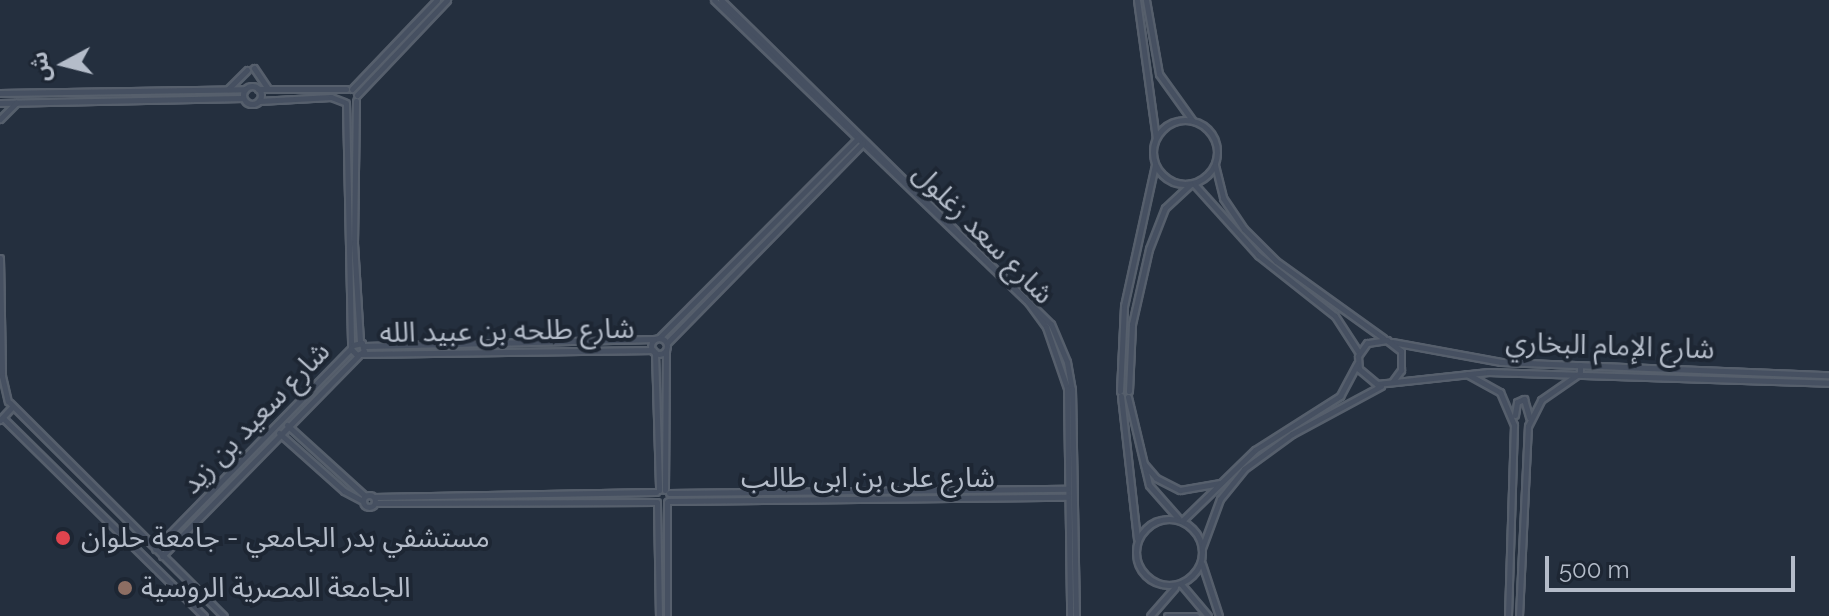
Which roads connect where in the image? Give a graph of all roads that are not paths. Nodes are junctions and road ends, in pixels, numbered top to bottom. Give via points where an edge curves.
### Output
1 (437, 0) edge
2 (447, 0) edge
3 (714, 0) edge
4 (721, 0) edge
5 (1137, 0) edge
6 (1146, 0) edge
7 (727, 9) junction
8 (245, 89) junction
9 (258, 89) junction
10 (270, 92) junction
11 (0, 93) edge
12 (227, 93) junction
13 (333, 94) junction
14 (353, 94) junction
15 (243, 98) junction
16 (21, 101) junction
17 (259, 101) junction
18 (345, 102) junction
19 (0, 103) edge
20 (352, 112) junction
21 (0, 119) edge
22 (1192, 121) junction
23 (1156, 139) junction
24 (860, 140) junction
25 (1155, 165) junction
26 (1215, 165) junction
27 (897, 171) junction
28 (1193, 184) junction
29 (0, 258) edge
30 (993, 265) junction
31 (1124, 307) junction
32 (1134, 309) junction
33 (674, 331) junction
34 (357, 334) junction
35 (657, 338) junction
36 (1384, 339) junction
37 (1391, 342) junction
38 (363, 344) junction
39 (639, 345) junction
40 (352, 346) junction
41 (666, 347) junction
42 (379, 351) junction
43 (654, 351) junction
44 (1359, 353) junction
45 (360, 355) junction
46 (344, 362) junction
47 (660, 363) junction
48 (1358, 363) junction
49 (1580, 365) junction
50 (1458, 373) junction
51 (1580, 373) junction
52 (1829, 375) edge
53 (1393, 381) junction
54 (1829, 383) edge
55 (1383, 384) junction
56 (1124, 394) junction
57 (0, 397) edge
58 (9, 402) junction
59 (2, 420) edge
60 (25, 421) junction
61 (287, 424) junction
62 (1514, 425) junction
63 (1528, 426) junction
64 (17, 431) junction
65 (278, 433) junction
66 (291, 436) junction
67 (1139, 457) junction
68 (1221, 483) junction
69 (662, 488) junction
70 (1068, 489) junction
71 (1212, 493) junction
72 (214, 494) junction
73 (1053, 494) junction
74 (643, 496) junction
75 (679, 496) junction
76 (1068, 497) junction
77 (364, 499) junction
78 (1220, 499) junction
79 (374, 500) junction
80 (657, 502) junction
81 (668, 502) junction
82 (662, 513) junction
83 (194, 515) junction
84 (1181, 520) junction
85 (1137, 543) junction
86 (1202, 548) junction
87 (155, 549) junction
88 (162, 556) junction
89 (1201, 560) junction
90 (1179, 584) junction
91 (1072, 586) junction
92 (204, 616) edge
93 (224, 616) edge
94 (659, 616) edge
95 (667, 616) edge
96 (1073, 616) edge
97 (1150, 616) edge
98 (1167, 616) edge
99 (1196, 616) edge
100 (1208, 616) edge
101 (1219, 616) edge
102 (1508, 616) edge
103 (1519, 616) edge

1 - 14 street
2 - 14 street
3 - 7 street, شارع سعد زغلول
4 - 7 street, شارع سعد زغلول
5 - 23 street
6 - 22 street via 1159,74
7 - 24 street, شارع سعد زغلول
7 - 27 street, شارع سعد زغلول
8 - 9 street
8 - 12 street
8 - 15 street
9 - 10 street
9 - 17 street
10 - 12 street via 250,69
10 - 13 street
10 - 17 street
11 - 12 street
12 - 15 street
12 - 16 street
13 - 14 street
13 - 18 street
14 - 18 street
14 - 18 street
14 - 20 street, شارع سعيد بن زيد
15 - 17 street via 251,104
16 - 19 street
16 - 21 street
18 - 20 street, شارع سعيد بن زيد
20 - 34 street, شارع سعيد بن زيد
22 - 23 street via 1171,123
22 - 26 street via 1214,138
23 - 25 street
24 - 27 street, شارع سعد زغلول
24 - 33 street
25 - 28 street via 1166,178
25 - 31 street
26 - 28 street
26 - 36 street via 1223,198 1244,229 1276,261
27 - 30 street, شارع سعد زغلول
28 - 32 street via 1161,215
28 - 44 street via 1258,255 1335,316
29 - 58 street via 2,376
30 - 70 street, شارع سعد زغلول via 1040,317 1058,350 1067,388
30 - 91 street, شارع سعد زغلول via 1044,314 1067,362 1073,419
31 - 32 street
31 - 56 street
32 - 56 street
33 - 35 street
33 - 41 street
34 - 38 street, شارع سعيد بن زيد
34 - 40 street, شارع سعيد بن زيد
35 - 39 street, شارع طلحه بن عبيد الله
35 - 41 street
35 - 43 street
36 - 37 street
36 - 44 street via 1367,343
37 - 49 street, شارع الإمام البخاري via 1474,359
37 - 53 street via 1403,357
38 - 40 street
38 - 42 street, شارع طلحه بن عبيد الله
38 - 45 street
39 - 42 street, شارع طلحه بن عبيد الله
39 - 43 street, شارع طلحه بن عبيد الله
40 - 45 street
40 - 46 street, شارع سعيد بن زيد
41 - 43 street, شارع طلحه بن عبيد الله
41 - 47 street
42 - 45 street, شارع طلحه بن عبيد الله
43 - 47 street
44 - 48 street
45 - 46 street, شارع سعيد بن زيد
46 - 61 street, شارع سعيد بن زيد
46 - 72 street, شارع سعيد بن زيد
47 - 69 street
48 - 55 street via 1366,379
48 - 68 street via 1340,396 1264,443
49 - 51 street
49 - 52 street, شارع الإمام البخاري
50 - 51 street, شارع الإمام البخاري
50 - 53 street, شارع الإمام البخاري
50 - 62 street via 1493,386 1505,399
51 - 54 street, شارع الإمام البخاري
51 - 63 street via 1548,392
53 - 55 street
55 - 78 street via 1272,447
56 - 67 street
56 - 85 street
57 - 58 street
58 - 59 street via 11,412
58 - 60 street
59 - 64 street
60 - 64 street
60 - 87 street via 115,504
61 - 65 street, شارع سعيد بن زيد
61 - 66 street
62 - 63 street via 1515,404 1524,399 1530,405
62 - 102 street
63 - 103 street
64 - 92 street
65 - 66 street
65 - 72 street, شارع سعيد بن زيد
66 - 77 street via 344,491
67 - 68 street via 1156,478 1180,490
67 - 84 street via 1153,493
68 - 71 street
69 - 74 street, شارع على بن ابى طالب
69 - 75 street, شارع على بن ابى طالب
69 - 80 street
69 - 81 street
70 - 73 street, شارع على بن ابى طالب
70 - 76 street, شارع سعد زغلول
71 - 78 street
71 - 84 street
72 - 83 street, شارع سعيد بن زيد
73 - 75 street, شارع على بن ابى طالب
73 - 76 street, شارع على بن ابى طالب
74 - 79 street, شارع على بن ابى طالب
74 - 80 street, شارع على بن ابى طالب
75 - 81 street, شارع على بن ابى طالب
76 - 91 street, شارع سعد زغلول
77 - 79 street
77 - 79 street via 368,507
78 - 86 street
80 - 81 street, شارع على بن ابى طالب
80 - 82 street
81 - 82 street
82 - 94 street
82 - 95 street
83 - 87 street, شارع سعيد بن زيد
83 - 88 street, شارع سعيد بن زيد
84 - 85 street via 1152,522
84 - 86 street via 1197,534
85 - 90 street via 1137,561 1146,576 1162,585
86 - 89 street
87 - 88 street
88 - 93 street
89 - 90 street
89 - 101 street via 1206,590
90 - 97 street
90 - 100 street
91 - 96 street, شارع سعد زغلول
98 - 99 street

